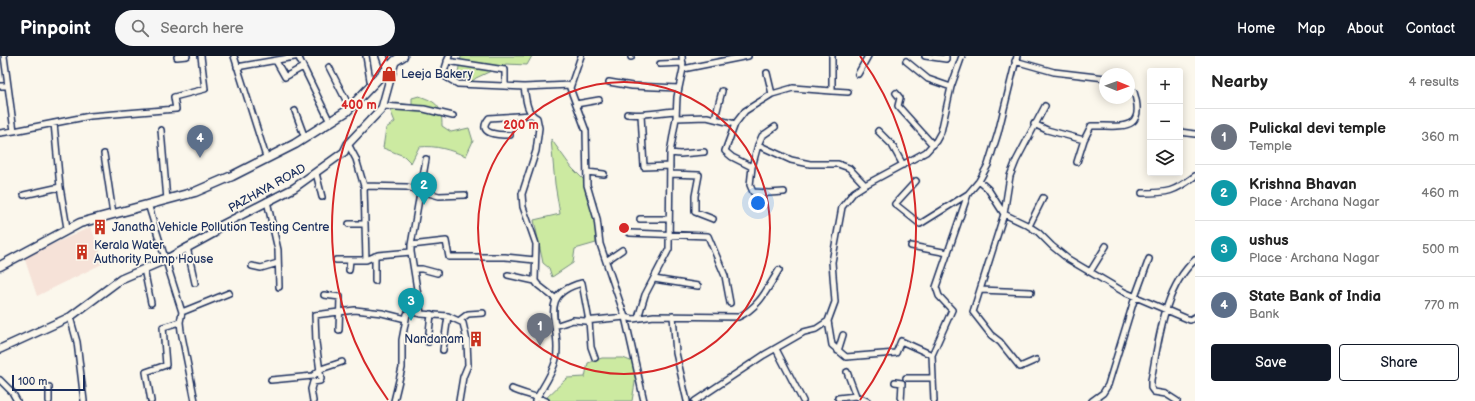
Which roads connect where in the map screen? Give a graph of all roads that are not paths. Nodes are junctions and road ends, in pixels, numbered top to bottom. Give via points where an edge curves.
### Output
1 (4, 56) edge
2 (188, 56) edge
3 (201, 56) edge
4 (234, 56) edge
5 (299, 56) edge
6 (366, 56) edge
7 (383, 56) edge
8 (403, 56) edge
9 (581, 56) edge
10 (682, 56) edge
11 (748, 56) edge
12 (832, 56) edge
13 (868, 56) edge
14 (925, 56) edge
15 (946, 56) edge
16 (962, 56) edge
17 (177, 57) dead end
18 (448, 59) edge
19 (1016, 59) edge
20 (276, 60) junction
21 (395, 61) junction
22 (906, 62) dead end
23 (660, 64) dead end
24 (683, 66) junction
25 (237, 67) junction
26 (303, 67) junction
27 (329, 67) dead end
28 (388, 70) junction
29 (767, 73) dead end
30 (858, 74) dead end
31 (1099, 77) edge
32 (609, 82) dead end
33 (0, 86) edge
34 (8, 86) junction
35 (371, 86) junction
36 (505, 86) junction
37 (570, 86) junction
38 (524, 87) junction
39 (679, 88) junction
40 (951, 88) junction
41 (722, 91) dead end
42 (832, 91) junction
43 (848, 92) dead end
44 (896, 92) dead end
45 (772, 94) junction
46 (1135, 96) edge
47 (599, 100) dead end
48 (576, 104) junction
49 (383, 106) junction
50 (1045, 106) dead end
51 (350, 108) junction
52 (295, 111) dead end
53 (676, 111) junction
54 (627, 114) dead end
55 (531, 115) junction
56 (641, 115) junction
57 (453, 116) dead end
58 (676, 118) junction
59 (715, 118) junction
60 (330, 122) junction
61 (54, 123) junction
62 (735, 124) junction
63 (1034, 124) junction
64 (775, 127) dead end
65 (160, 130) dead end
66 (14, 131) junction
67 (878, 131) dead end
68 (1183, 132) edge
69 (0, 133) edge
70 (1195, 134) edge
71 (510, 135) dead end
72 (305, 138) junction
73 (1084, 140) junction
74 (348, 144) junction
75 (758, 145) junction
76 (933, 145) junction
77 (704, 152) dead end
78 (670, 153) junction
79 (104, 154) dead end
80 (266, 157) junction
81 (426, 159) dead end
82 (1077, 162) dead end
83 (903, 165) junction
84 (670, 166) junction
85 (752, 167) junction
86 (587, 172) junction
87 (316, 173) junction
88 (604, 174) dead end
89 (670, 174) junction
90 (1195, 176) edge
91 (916, 181) dead end
92 (980, 181) junction
93 (865, 185) junction
94 (364, 186) junction
95 (60, 187) junction
96 (419, 191) junction
97 (784, 192) dead end
98 (1142, 193) dead end
99 (968, 194) junction
100 (24, 195) dead end
101 (465, 195) dead end
102 (322, 197) dead end
103 (1042, 198) dead end
104 (167, 200) junction
105 (267, 201) junction
106 (148, 204) junction
107 (113, 214) junction
108 (1004, 214) junction
109 (640, 219) dead end
110 (669, 219) junction
111 (713, 219) dead end
112 (349, 224) dead end
113 (365, 224) junction
114 (1029, 226) junction
115 (67, 228) junction
116 (630, 233) dead end
117 (668, 234) junction
118 (411, 245) junction
119 (911, 246) dead end
120 (1106, 246) dead end
121 (187, 247) junction
122 (622, 250) dead end
123 (411, 252) junction
124 (948, 253) junction
125 (375, 256) junction
126 (1149, 259) dead end
127 (165, 260) junction
128 (336, 260) dead end
129 (350, 260) junction
130 (366, 260) junction
131 (535, 260) junction
132 (1195, 260) edge
133 (606, 261) junction
134 (278, 262) junction
135 (0, 266) edge
136 (252, 266) dead end
137 (144, 269) junction
138 (414, 269) junction
139 (349, 270) dead end
140 (779, 270) dead end
141 (1090, 272) junction
142 (437, 273) dead end
143 (508, 275) dead end
144 (654, 279) junction
145 (375, 281) dead end
146 (535, 281) junction
147 (195, 283) dead end
148 (698, 286) dead end
149 (279, 287) dead end
150 (980, 290) junction
151 (1031, 292) dead end
152 (230, 293) dead end
153 (324, 295) dead end
154 (1135, 297) junction
155 (556, 300) junction
156 (152, 303) dead end
157 (730, 303) dead end
158 (1166, 310) junction
159 (340, 311) junction
160 (182, 312) junction
161 (421, 314) junction
162 (431, 314) junction
163 (483, 314) dead end
164 (448, 316) junction
165 (673, 316) junction
166 (70, 317) junction
167 (625, 317) junction
168 (1195, 317) edge
169 (638, 318) junction
170 (406, 319) junction
171 (460, 320) junction
172 (589, 321) junction
173 (828, 321) junction
174 (180, 322) junction
175 (555, 326) junction
176 (339, 330) dead end
177 (843, 335) dead end
178 (428, 342) dead end
179 (0, 349) edge
180 (776, 349) junction
181 (443, 350) dead end
182 (838, 351) junction
183 (932, 355) junction
184 (595, 358) dead end
185 (1036, 360) dead end
186 (342, 362) dead end
187 (321, 369) junction
188 (847, 372) dead end
189 (906, 378) dead end
190 (933, 378) junction
191 (0, 380) edge
192 (271, 380) dead end
193 (895, 382) dead end
194 (49, 387) dead end
195 (512, 389) dead end
196 (856, 396) junction
197 (838, 398) dead end
198 (536, 399) edge
199 (17, 401) edge
200 (49, 401) edge
201 (84, 401) edge
202 (151, 401) edge
203 (195, 401) edge
204 (313, 401) edge
205 (394, 401) edge
206 (459, 401) edge
207 (546, 401) edge
208 (644, 401) edge
209 (687, 401) edge
210 (695, 401) edge
211 (803, 401) edge
212 (867, 401) edge
213 (901, 401) edge
214 (934, 401) edge
215 (1092, 401) edge
216 (1177, 401) edge

1 - 34 street
2 - 17 street
3 - 61 street via 205,90 174,97 176,109 90,116
4 - 25 street
5 - 20 street
5 - 26 street
6 - 35 street
7 - 28 street
8 - 21 main road
9 - 37 street
10 - 24 street
11 - 24 street
12 - 42 street
13 - 30 street
14 - 15 street via 946,59
16 - 40 street
18 - 36 street via 505,70
18 - 36 street via 444,72 446,77 458,84
19 - 31 street via 1054,72
19 - 92 street via 998,134
20 - 25 street
20 - 26 street via 285,77
21 - 28 main road
21 - 49 street, PAZHAYA ROAD
22 - 40 street via 928,79
23 - 24 street
24 - 39 street
25 - 80 street
26 - 60 street
27 - 51 street
28 - 35 main road
29 - 45 street
32 - 39 street via 632,86
33 - 34 street
34 - 66 street
35 - 51 main road
36 - 38 street
37 - 38 street
37 - 48 street
38 - 55 street
39 - 53 street
40 - 76 street via 941,132
41 - 59 street
42 - 43 street
42 - 45 street via 793,88
44 - 76 street via 900,98 898,106
45 - 62 street via 745,111
46 - 73 street via 1136,115 1132,122 1125,127 1091,126
47 - 48 street
48 - 86 street via 586,131
49 - 57 street via 424,109
49 - 74 street, PAZHAYA ROAD
50 - 63 street
51 - 60 main road
52 - 72 street
53 - 56 street via 649,112
53 - 58 street
54 - 56 street
55 - 71 street via 489,118 486,122 485,128 489,133 496,136
55 - 131 street via 537,118 538,123 536,151 522,194 523,207 536,244
56 - 84 street via 644,167
58 - 59 street
58 - 78 street
59 - 62 street
60 - 72 main road
61 - 66 street
61 - 95 street
62 - 85 street via 726,151
63 - 73 street
63 - 108 street via 1010,176
64 - 75 street via 762,136
65 - 104 street
66 - 69 street
67 - 83 street via 892,145
68 - 70 street
72 - 80 main road
73 - 82 street
74 - 87 street, PAZHAYA ROAD via 344,152
74 - 94 street via 356,159
75 - 85 street
75 - 93 street via 791,160 810,164 838,164 849,168
76 - 83 street
77 - 78 street
78 - 84 street
79 - 107 street
80 - 104 main road via 232,176
81 - 96 street
83 - 93 street
84 - 89 street
85 - 97 street via 750,185 753,192
86 - 88 street
86 - 133 street via 587,185
87 - 102 street
87 - 105 street, PAZHAYA ROAD via 294,188
89 - 110 street
89 - 111 street via 699,175 695,212
90 - 98 street via 1179,188 1163,193
91 - 99 street via 895,204 920,224
92 - 99 street
92 - 108 street
93 - 173 street via 854,192 842,207 832,262 835,302
94 - 96 street via 407,187
94 - 113 street
95 - 100 street
95 - 115 street
96 - 101 street via 439,196
96 - 118 street
99 - 124 street
103 - 114 street
104 - 106 main road
105 - 121 street, PAZHAYA ROAD
105 - 134 street via 278,250
106 - 107 main road
106 - 127 street
107 - 115 main road
108 - 114 street
108 - 150 street
109 - 110 street
110 - 117 street
112 - 113 street
113 - 130 street
114 - 141 street via 1068,259
115 - 135 main road
116 - 117 street
117 - 144 street via 669,249
117 - 157 street via 708,236 725,276
118 - 123 street
118 - 131 street via 446,241 449,257
119 - 124 street
120 - 141 street
121 - 127 street, PAZHAYA ROAD
121 - 147 street
122 - 133 street
123 - 125 street
123 - 138 street
124 - 183 street via 936,286 939,296 952,310
125 - 130 street
125 - 145 street
126 - 154 street
127 - 137 street, PAZHAYA ROAD
127 - 160 street
128 - 129 street
129 - 130 street
129 - 139 street
131 - 146 street
132 - 158 street via 1180,279
133 - 167 street
134 - 136 street via 261,268
134 - 149 street
137 - 156 street
137 - 166 street, PAZHAYA ROAD via 110,286
138 - 142 street
138 - 161 street
140 - 165 street via 758,304 745,314 723,318
141 - 154 street
143 - 146 street
144 - 148 street
144 - 169 street via 645,295
146 - 155 street
150 - 151 street
150 - 185 street via 973,312 991,335 1020,367
152 - 160 street
153 - 159 street via 340,297
154 - 158 street
154 - 215 street via 1108,385
155 - 172 street via 563,291 582,283
155 - 175 street via 553,309
158 - 168 street via 1190,320
158 - 216 street via 1151,386 1154,392 1166,394
159 - 170 street via 368,311
159 - 176 street
159 - 187 street via 315,315
160 - 174 street
161 - 162 street
161 - 170 street via 410,313
162 - 164 street
162 - 178 street
163 - 171 street via 468,314
164 - 171 street
164 - 181 street
165 - 169 street
165 - 209 street via 676,353
166 - 179 street, PAZHAYA ROAD
166 - 201 street via 77,342
167 - 169 street
167 - 172 street
167 - 208 street
170 - 205 street via 402,340 402,368
171 - 206 street via 465,332 468,365
172 - 175 street via 573,320
172 - 184 street via 591,347
173 - 180 street
173 - 182 street via 832,345
174 - 202 street via 162,327 166,365 146,372
174 - 203 street
175 - 198 street via 558,345 556,361
177 - 182 street
180 - 210 street
180 - 211 street
182 - 183 street via 846,357 896,353 900,341
183 - 190 street
186 - 187 street
187 - 192 street via 313,376 305,378
187 - 204 street via 320,381 311,385
188 - 196 street
189 - 190 street
190 - 214 street
191 - 199 street
193 - 213 street via 902,384
194 - 200 street
195 - 198 street
196 - 197 street
196 - 212 street
198 - 207 street

